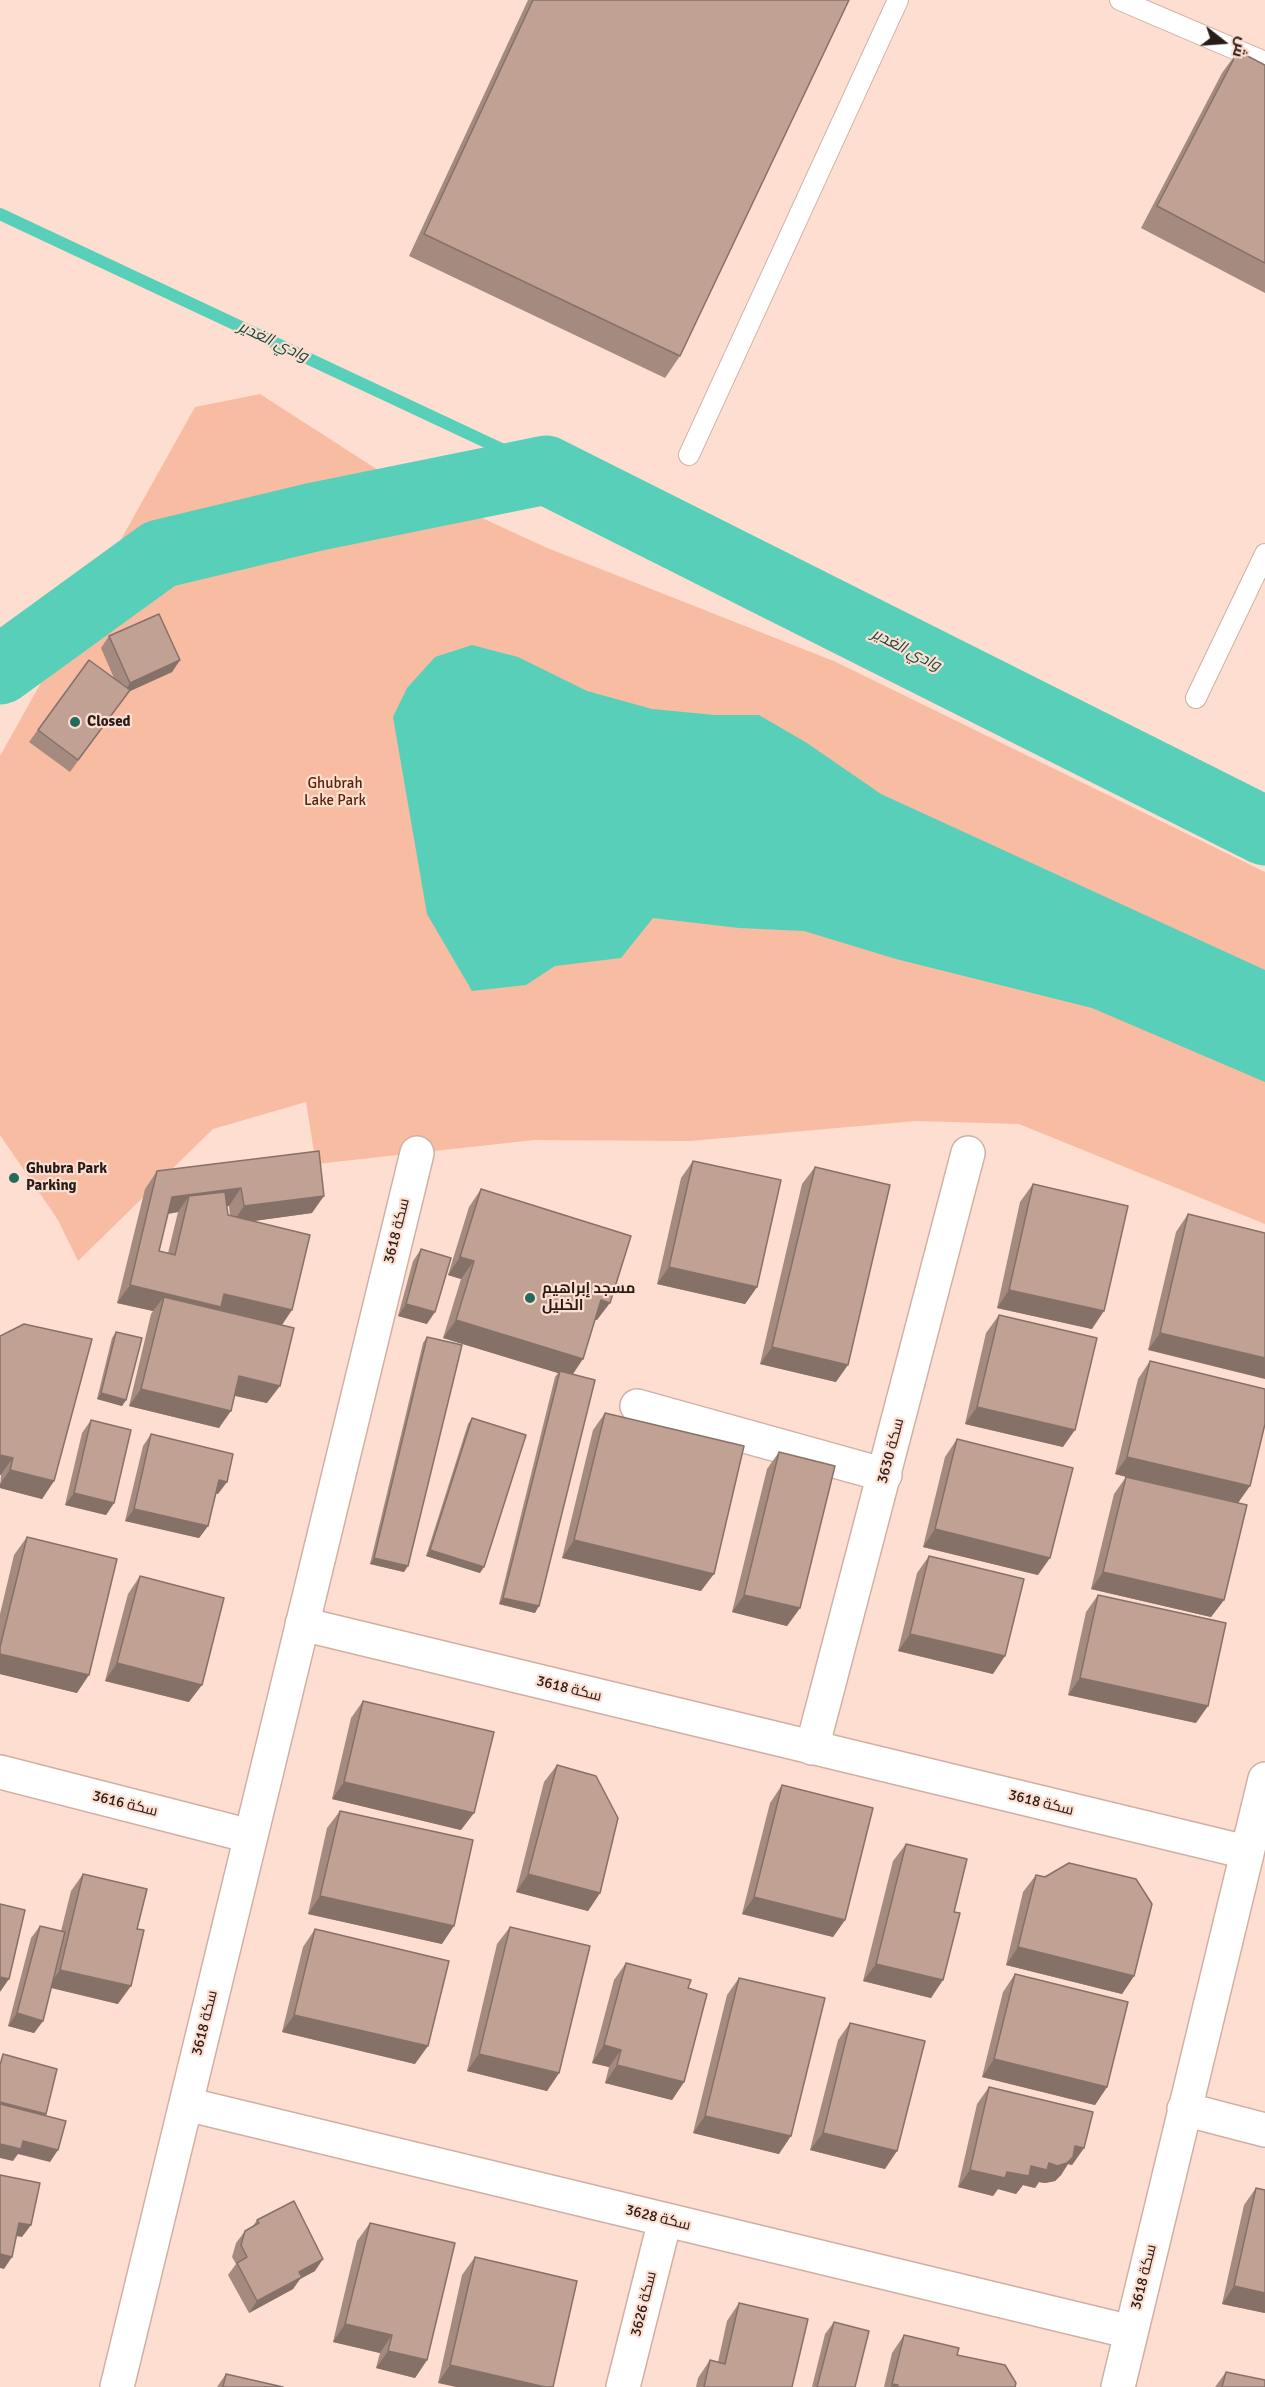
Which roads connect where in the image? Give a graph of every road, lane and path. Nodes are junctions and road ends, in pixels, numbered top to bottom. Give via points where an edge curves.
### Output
1 (898, 0) edge
2 (1120, 0) edge
3 (1265, 62) edge
4 (689, 455) dead end
5 (1265, 554) edge
6 (1196, 698) dead end
7 (417, 1153) dead end
8 (968, 1153) dead end
9 (637, 1406) dead end
10 (885, 1474) junction
11 (302, 1624) junction
12 (812, 1748) junction
13 (0, 1772) edge
14 (1265, 1779) edge
15 (250, 1836) junction
16 (1246, 1852) junction
17 (186, 2104) junction
18 (1185, 2109) junction
19 (1265, 2130) edge
20 (665, 2220) junction
21 (1131, 2332) junction
22 (117, 2387) edge
23 (623, 2387) edge
24 (1118, 2387) edge

1 - 4 lane
2 - 3 lane
5 - 6 lane
7 - 11 street, سكة 3618
8 - 10 street, سكة 3630
9 - 10 street
10 - 12 street, سكة 3630
11 - 12 street, سكة 3618
11 - 15 street, سكة 3618
12 - 16 street, سكة 3618
13 - 15 street, سكة 3616
14 - 16 street
15 - 17 street, سكة 3618
16 - 18 street, سكة 3618
17 - 20 street, سكة 3628
17 - 22 street, سكة 3618
18 - 19 street
18 - 21 street, سكة 3618
20 - 21 street, سكة 3628
20 - 23 street, سكة 3626
21 - 24 street, سكة 3618

